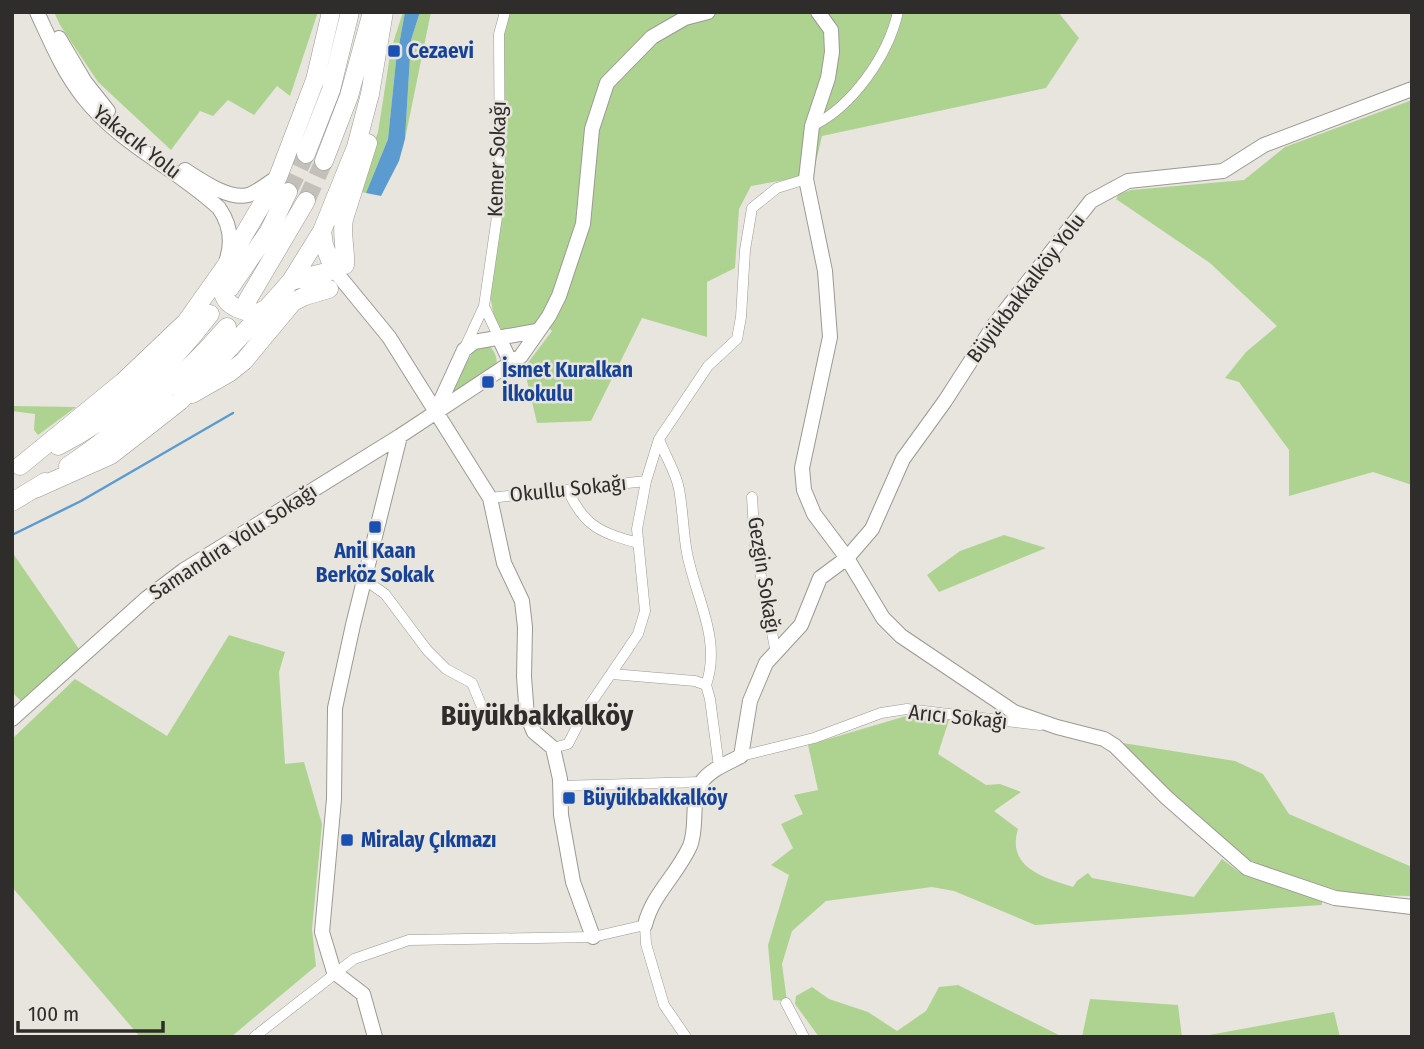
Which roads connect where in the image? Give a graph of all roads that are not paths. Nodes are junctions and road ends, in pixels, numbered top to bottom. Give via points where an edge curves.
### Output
1 (37, 12) edge
2 (47, 12) edge
3 (331, 12) edge
4 (350, 12) edge
5 (372, 12) edge
6 (384, 12) edge
7 (505, 12) edge
8 (708, 12) edge
9 (818, 12) edge
10 (898, 12) edge
11 (1412, 89) edge
12 (370, 94) junction
13 (811, 126) junction
14 (306, 154) tunnel mouth
15 (324, 161) tunnel mouth
16 (278, 177) junction
17 (806, 179) junction
18 (288, 192) tunnel mouth
19 (334, 196) junction
20 (306, 201) tunnel mouth
21 (322, 231) junction
22 (225, 267) junction
23 (340, 267) junction
24 (291, 281) junction
25 (230, 288) dead end
26 (330, 289) dead end
27 (247, 301) dead end
28 (484, 306) junction
29 (267, 308) junction
30 (209, 314) dead end
31 (226, 327) dead end
32 (537, 331) junction
33 (499, 338) junction
34 (464, 350) junction
35 (511, 363) junction
36 (180, 401) junction
37 (436, 410) junction
38 (400, 436) junction
39 (659, 439) junction
40 (16, 468) edge
41 (646, 481) junction
42 (35, 489) junction
43 (568, 490) junction
44 (752, 497) dead end
45 (490, 498) junction
46 (12, 502) edge
47 (638, 543) junction
48 (847, 558) junction
49 (365, 580) junction
50 (776, 653) junction
51 (612, 674) junction
52 (706, 685) junction
53 (527, 716) junction
54 (12, 719) edge
55 (1057, 727) junction
56 (553, 748) junction
57 (741, 756) junction
58 (719, 767) junction
59 (701, 782) junction
60 (561, 786) junction
61 (1412, 907) edge
62 (645, 925) junction
63 (593, 937) junction
64 (334, 972) junction
65 (786, 1003) dead end
66 (254, 1037) edge
67 (375, 1037) edge
68 (686, 1037) edge
69 (804, 1037) edge

1 - 22 main road, Yakacık Yolu via 61,63 91,107 226,217 231,233
2 - 16 main road, Yakacık Yolu via 92,92 112,117 156,151 230,194 247,195
3 - 16 highway via 316,80
4 - 14 highway via 331,90
5 - 15 highway via 349,96
6 - 12 highway
7 - 28 street, Kemer Sokağı via 499,34 500,196
8 - 32 main road, Samandıra Yolu Sokağı via 685,18 652,37 607,83 592,129 583,224 559,296
9 - 13 main road via 831,30 832,52
10 - 13 street via 889,41 860,87 838,111
11 - 48 main road, Büyükbakkalköy Yolu via 1264,145 1223,171 1128,181 1091,201 994,326 903,459 872,529
12 - 19 highway via 356,147
12 - 23 highway via 372,129 342,230 346,252
13 - 17 main road
16 - 19 highway via 298,160 314,161 327,168
16 - 22 highway
17 - 39 street via 777,188 752,208 737,339 708,366
17 - 48 main road via 825,271 830,337 802,468 804,491 814,514
18 - 25 highway via 269,231
19 - 21 highway
20 - 27 highway
21 - 23 highway via 324,245
21 - 24 highway
22 - 29 highway via 220,290 226,302 256,314
22 - 40 highway via 186,322 124,381
23 - 24 highway
23 - 37 main road
24 - 29 highway
26 - 36 highway via 293,302 244,361
28 - 33 street
28 - 34 street, Kemer Sokağı
29 - 36 highway
30 - 40 highway via 155,377 124,404 83,433
31 - 42 highway via 174,383 116,433
32 - 33 main road
32 - 35 main road, Samandıra Yolu Sokağı
33 - 34 main road via 474,342
33 - 35 main road
34 - 37 main road, Kemer Sokağı
35 - 37 main road, Samandıra Yolu Sokağı
36 - 42 highway via 111,455
37 - 38 main road, Samandıra Yolu Sokağı
37 - 45 main road
38 - 49 main road
38 - 54 main road, Samandıra Yolu Sokağı via 166,583
39 - 41 street
39 - 52 street via 678,484 687,554 706,613 710,648
41 - 43 street, Okullu Sokağı
41 - 47 street
42 - 46 highway
43 - 45 street, Okullu Sokağı
43 - 47 street via 587,522
44 - 50 street, Gezgin Sokağı via 755,547
45 - 53 main road via 504,563 522,601
47 - 51 street via 645,611 638,634
48 - 50 main road, Büyükbakkalköy Yolu via 820,578 801,625
48 - 55 main road via 883,618 901,636 1014,712
49 - 53 street via 385,594 427,650 472,683 487,719
49 - 64 main road via 335,708 334,799 322,932
50 - 57 main road, Büyükbakkalköy Yolu via 766,663 750,701
51 - 52 street
51 - 56 street via 568,744
52 - 58 street
53 - 56 main road via 534,732
55 - 57 street, Arıcı Sokağı via 907,709
55 - 61 main road via 1115,746 1247,867 1335,898
56 - 60 main road
57 - 58 main road
58 - 59 main road
59 - 60 street
59 - 62 main road via 691,844 649,906
60 - 63 main road via 561,815 573,882
62 - 63 street
62 - 68 street via 664,1005
63 - 64 street via 409,940 354,959
64 - 66 street
64 - 67 main road via 363,994
65 - 69 street

